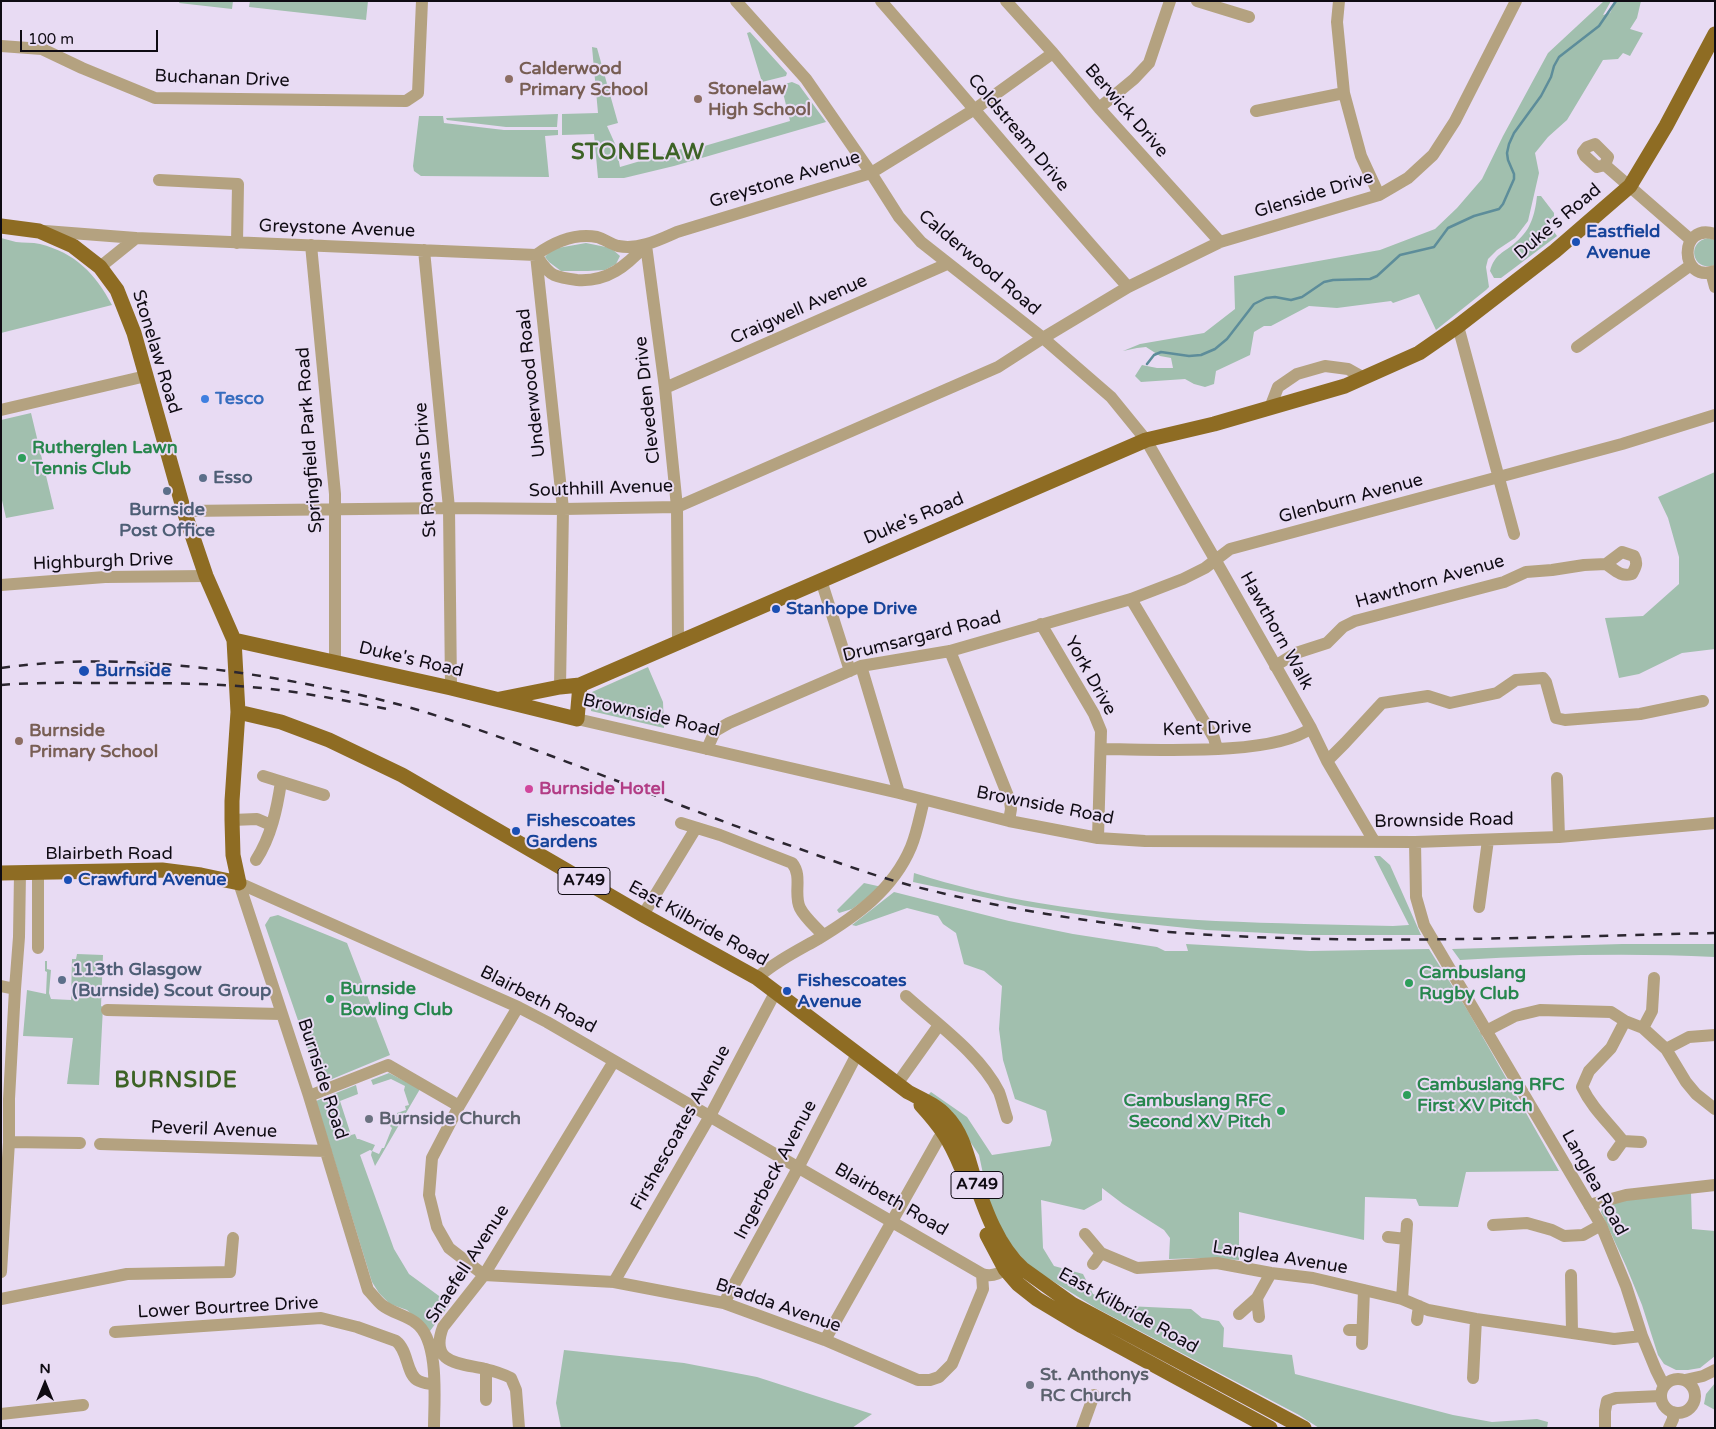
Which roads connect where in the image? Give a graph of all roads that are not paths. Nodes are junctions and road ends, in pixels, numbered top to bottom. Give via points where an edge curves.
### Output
1 (422, 1) edge
2 (736, 1) edge
3 (881, 1) edge
4 (1006, 1) edge
5 (1170, 1) edge
6 (1197, 1) edge
7 (1339, 1) edge
8 (1516, 1) edge
9 (1250, 17) dead end
10 (1715, 34) edge
11 (1, 46) edge
12 (1053, 53) junction
13 (1344, 93) junction
14 (1099, 108) junction
15 (975, 109) junction
16 (1256, 111) dead end
17 (1605, 166) dead end
18 (872, 173) junction
19 (159, 180) dead end
20 (1630, 186) junction
21 (1379, 195) junction
22 (1, 226) edge
23 (39, 231) junction
24 (1715, 234) edge
25 (136, 238) junction
26 (1691, 240) junction
27 (1220, 242) junction
28 (237, 243) junction
29 (312, 245) junction
30 (646, 245) junction
31 (424, 250) junction
32 (536, 255) junction
33 (948, 264) junction
34 (1691, 265) junction
35 (100, 267) junction
36 (1713, 271) edge
37 (1715, 287) edge
38 (1128, 288) junction
39 (1458, 326) junction
40 (1043, 338) junction
41 (1577, 347) dead end
42 (146, 376) junction
43 (1364, 378) junction
44 (665, 388) junction
45 (1270, 408) junction
46 (1, 410) edge
47 (1715, 415) edge
48 (1146, 440) junction
49 (1499, 478) junction
50 (677, 507) junction
51 (449, 508) junction
52 (563, 509) junction
53 (184, 510) junction
54 (336, 510) junction
55 (1514, 534) dead end
56 (1216, 561) junction
57 (1606, 564) dead end
58 (206, 576) junction
59 (821, 580) junction
60 (1, 585) edge
61 (1131, 599) junction
62 (1041, 624) junction
63 (234, 640) junction
64 (678, 642) junction
65 (950, 651) junction
66 (335, 662) junction
67 (1275, 666) junction
68 (856, 669) junction
69 (580, 685) junction
70 (560, 687) junction
71 (451, 688) junction
72 (500, 699) junction
73 (1702, 701) dead end
74 (238, 712) junction
75 (577, 719) junction
76 (1311, 728) junction
77 (707, 748) junction
78 (1101, 749) junction
79 (1217, 749) junction
80 (1327, 761) junction
81 (263, 776) dead end
82 (1556, 778) dead end
83 (281, 782) junction
84 (899, 792) junction
85 (324, 795) dead end
86 (924, 800) junction
87 (232, 820) junction
88 (1009, 821) junction
89 (681, 823) dead end
90 (1715, 823) edge
91 (270, 825) junction
92 (696, 828) junction
93 (1559, 837) junction
94 (1098, 838) junction
95 (1488, 840) junction
96 (1374, 841) junction
97 (1415, 842) junction
98 (256, 860) dead end
99 (1, 873) edge
100 (20, 873) junction
101 (38, 873) junction
102 (239, 883) junction
103 (1479, 907) dead end
104 (643, 915) junction
105 (824, 935) junction
106 (38, 948) dead end
107 (757, 978) junction
108 (1654, 978) dead end
109 (1, 986) edge
110 (15, 989) junction
111 (776, 991) junction
112 (906, 996) dead end
113 (518, 1007) junction
114 (107, 1010) dead end
115 (281, 1014) junction
116 (1625, 1021) junction
117 (939, 1025) junction
118 (1643, 1028) junction
119 (1486, 1031) junction
120 (1715, 1035) edge
121 (1666, 1049) junction
122 (857, 1054) junction
123 (614, 1061) junction
124 (903, 1088) junction
125 (309, 1096) junction
126 (5, 1098) edge
127 (459, 1106) junction
128 (1715, 1109) edge
129 (710, 1116) junction
130 (1007, 1118) dead end
131 (939, 1138) dead end
132 (1623, 1141) junction
133 (9, 1142) junction
134 (1641, 1142) dead end
135 (80, 1143) dead end
136 (100, 1144) dead end
137 (326, 1151) junction
138 (1614, 1155) dead end
139 (798, 1168) junction
140 (1715, 1185) edge
141 (3, 1200) edge
142 (1589, 1205) junction
143 (892, 1222) junction
144 (1407, 1224) dead end
145 (1493, 1225) dead end
146 (1601, 1225) junction
147 (1085, 1234) dead end
148 (1388, 1236) dead end
149 (233, 1238) dead end
150 (1406, 1239) junction
151 (1101, 1253) junction
152 (1093, 1264) dead end
153 (1010, 1266) junction
154 (1, 1272) edge
155 (1271, 1273) junction
156 (982, 1274) junction
157 (484, 1275) junction
158 (1571, 1275) dead end
159 (614, 1282) junction
160 (1364, 1290) junction
161 (1257, 1298) junction
162 (1, 1299) edge
163 (1402, 1299) junction
164 (724, 1302) junction
165 (1419, 1306) junction
166 (1238, 1314) dead end
167 (1259, 1317) dead end
168 (1476, 1318) junction
169 (1417, 1320) dead end
170 (1349, 1330) dead end
171 (1362, 1330) junction
172 (115, 1332) dead end
173 (1572, 1332) junction
174 (1642, 1336) junction
175 (826, 1340) junction
176 (1362, 1344) dead end
177 (486, 1369) junction
178 (1709, 1373) edge
179 (1473, 1378) dead end
180 (1685, 1380) junction
181 (434, 1384) junction
182 (1663, 1391) junction
183 (1695, 1394) junction
184 (1094, 1396) dead end
185 (486, 1400) dead end
186 (83, 1405) dead end
187 (1673, 1412) junction
188 (1, 1414) edge
189 (434, 1428) edge
190 (520, 1428) edge
191 (1082, 1428) edge
192 (1270, 1428) edge
193 (1304, 1428) edge
194 (1605, 1428) edge
195 (1669, 1428) edge

1 - 11 street, Buchanan Drive via 418,93 406,101 155,98 42,49
2 - 18 street, Calderwood Road via 806,79
3 - 15 street, Coldstream Drive
4 - 12 street, Berwick Drive
5 - 14 street via 1149,63 1134,80
6 - 9 street
7 - 13 street via 1337,22
8 - 21 street, Glenside Drive via 1455,122 1433,155 1408,178
10 - 20 main road, Duke's Road
12 - 14 street, Berwick Drive
12 - 15 street, Greystone Avenue
13 - 16 street
13 - 21 street via 1361,156
14 - 27 street, Berwick Drive
15 - 18 street, Greystone Avenue
15 - 38 street, Coldstream Drive
17 - 20 street
18 - 30 street, Greystone Avenue via 677,232
18 - 33 street, Calderwood Road via 899,217 921,242
19 - 28 street via 238,184
20 - 26 street
20 - 39 main road, Duke's Road via 1555,251
21 - 27 street, Glenside Drive
22 - 23 main road, Stonelaw Road
23 - 25 street, Greystone Avenue
23 - 35 main road, Stonelaw Road via 73,246
24 - 26 street via 1701,233
25 - 28 street, Greystone Avenue
25 - 35 street
26 - 34 street via 1686,252
27 - 38 street, Glenside Drive
28 - 29 street, Greystone Avenue
29 - 31 street, Greystone Avenue
29 - 54 street, Springfield Park Road
30 - 32 street, Greystone Avenue via 619,246 598,237 580,236 551,244
30 - 32 street, Greystone Avenue via 609,276 585,280 553,274
30 - 44 street, Cleveden Drive
31 - 32 street, Greystone Avenue
31 - 51 street, St Ronans Drive
32 - 52 street, Underwood Road
33 - 40 street, Calderwood Road
33 - 44 street, Craigwell Avenue
34 - 36 street via 1700,271
34 - 41 street
35 - 42 main road, Stonelaw Road via 117,290
36 - 37 street
38 - 40 street, Glenside Drive
39 - 43 main road, Duke's Road via 1418,353
39 - 49 street
40 - 48 street, Calderwood Road via 1111,397
40 - 50 street, Southhill Avenue via 998,367
42 - 46 street
42 - 53 main road, Stonelaw Road
43 - 45 main road, Duke's Road
43 - 45 street via 1348,369 1325,366 1296,374 1278,387
44 - 50 street, Cleveden Drive
45 - 48 main road, Duke's Road
47 - 49 street, Glenburn Avenue
48 - 56 street, Hawthorn Walk
48 - 59 main road, Duke's Road
49 - 55 street
49 - 56 street, Glenburn Avenue via 1230,549
50 - 52 street, Southhill Avenue
50 - 64 street, Cleveden Drive
51 - 52 street, Southhill Avenue
51 - 54 street, Southhill Avenue
51 - 71 street, St Ronans Drive
52 - 70 street, Underwood Road
53 - 54 street, Southhill Avenue
53 - 58 main road, Stonelaw Road
54 - 66 street, Springfield Park Road
56 - 61 street, Drumsargard Road via 1183,579
56 - 67 street, Hawthorn Walk
57 - 67 street, Hawthorn Avenue via 1526,572 1504,582 1355,621 1327,643 1296,653
58 - 60 street, Highburgh Drive via 105,577
58 - 63 main road, Stonelaw Road
59 - 64 main road, Duke's Road
59 - 68 street
61 - 62 street, Drumsargard Road
61 - 79 street via 1214,738
62 - 65 street, Drumsargard Road
62 - 78 street, York Drive via 1094,714 1101,732
63 - 66 main road, Duke's Road
63 - 74 main road
64 - 69 main road, Duke's Road
65 - 68 street, Drumsargard Road
65 - 88 street via 1010,801
66 - 71 main road, Duke's Road
67 - 76 street, Hawthorn Walk
68 - 77 street, Drumsargard Road via 729,723 715,731
68 - 84 street
69 - 70 main road, Duke's Road
69 - 75 main road
70 - 72 main road, Duke's Road
71 - 72 main road, Duke's Road
72 - 75 main road, Brownside Road
73 - 80 street via 1640,714 1565,720 1556,718 1543,678 1516,680 1497,693 1474,699 1450,703 1428,696 1382,703
74 - 87 main road, Burnside Road
74 - 104 main road, East Kilbride Road / A749 via 281,722 329,740 402,774
75 - 77 street, Brownside Road
76 - 79 street, Kent Drive via 1273,743
76 - 80 street, Hawthorn Walk
77 - 84 street, Brownside Road
78 - 79 street, Kent Drive
78 - 94 street, York Drive
80 - 96 street, Hawthorn Walk
81 - 83 street
82 - 93 street
83 - 85 street
83 - 91 street via 276,815
84 - 86 street, Brownside Road
86 - 88 street, Brownside Road
86 - 105 street via 912,846 884,890 865,908
87 - 91 street via 257,819
87 - 102 main road, Burnside Road via 233,854
88 - 94 street, Brownside Road
89 - 92 street
90 - 93 street, Brownside Road
91 - 98 street
92 - 104 street
92 - 105 street via 792,863 798,872 800,908
93 - 95 street, Brownside Road
94 - 96 street, Brownside Road
95 - 97 street, Brownside Road
95 - 103 street
96 - 97 street, Brownside Road
97 - 119 street, Langlea Road via 1416,897 1424,925
99 - 100 main road, Blairbeth Road
100 - 101 main road, Blairbeth Road
100 - 110 street
101 - 102 main road, Blairbeth Road via 162,870
101 - 106 street
102 - 113 street, Blairbeth Road
102 - 115 street, Burnside Road
104 - 107 main road, East Kilbride Road / A749
105 - 107 street
107 - 111 main road, East Kilbride Road / A749
108 - 118 street via 1652,1011
109 - 110 street
110 - 126 street
111 - 122 main road, East Kilbride Road / A749
111 - 129 street, Firshescoates Avenue
112 - 117 street
113 - 123 street, Blairbeth Road
113 - 127 street
114 - 115 street
115 - 125 street, Burnside Road
116 - 118 street
116 - 119 street via 1611,1012 1540,1010 1515,1016
116 - 132 street via 1611,1048 1589,1071 1582,1087 1589,1101
117 - 124 street
117 - 130 street via 967,1049 983,1069 998,1092
118 - 121 street
119 - 142 street, Langlea Road
120 - 121 street via 1689,1037
121 - 128 street via 1686,1082
122 - 124 main road, East Kilbride Road / A749
122 - 139 street, Ingerbeck Avenue
123 - 129 street, Blairbeth Road
123 - 157 street, Snaefell Avenue
124 - 153 main road, East Kilbride Road / A749 via 939,1110 954,1126
125 - 127 street via 388,1065
125 - 137 street, Burnside Road
126 - 133 street
127 - 157 street via 432,1158 429,1195 437,1227 449,1248
129 - 139 street, Blairbeth Road
129 - 159 street, Firshescoates Avenue
131 - 143 street
132 - 134 street
132 - 138 street
133 - 135 street
133 - 141 street
136 - 137 street, Peveril Avenue
137 - 181 street, Burnside Road via 368,1290 382,1305 422,1328 433,1360
139 - 143 street, Blairbeth Road
139 - 164 street, Ingerbeck Avenue
140 - 142 street via 1626,1195
141 - 154 street
142 - 146 street, Langlea Road
143 - 156 street, Blairbeth Road
143 - 175 street
144 - 150 street
145 - 146 street via 1527,1223 1564,1236 1583,1235
146 - 174 street, Langlea Road
147 - 151 street, Langlea Avenue
148 - 150 street
149 - 162 street via 230,1272 127,1274
150 - 163 street
151 - 152 street
151 - 155 street, Langlea Avenue via 1137,1268 1217,1263
153 - 156 street via 991,1276
153 - 192 main road, East Kilbride Road / A749 via 1028,1292 1059,1312
153 - 193 main road, East Kilbride Road / A749 via 1072,1304
155 - 160 street, Langlea Avenue via 1313,1278
155 - 161 street
156 - 175 street, Bradda Avenue via 983,1289 978,1302 952,1364 939,1377 918,1380
157 - 159 street, Bradda Avenue
157 - 177 street, Snaefell Avenue via 443,1327 440,1348 451,1362
158 - 173 street
159 - 164 street, Bradda Avenue
160 - 163 street, Langlea Avenue
160 - 171 street
161 - 166 street
161 - 167 street
163 - 165 street, Langlea Avenue
164 - 175 street, Bradda Avenue
165 - 168 street, Langlea Avenue
165 - 169 street
168 - 173 street, Langlea Avenue
168 - 179 street via 1468,1360
170 - 171 street
171 - 176 street
172 - 181 street, Lower Bourtree Drive via 321,1318 396,1341 404,1351 415,1379
173 - 174 street, Langlea Avenue via 1614,1339
174 - 182 street, Langlea Road
177 - 185 street
177 - 190 street, Snaefell Avenue via 511,1378 516,1390
178 - 180 street
178 - 183 street
180 - 182 street via 1669,1382
180 - 183 street
181 - 189 street, Burnside Road
182 - 187 street via 1662,1402
182 - 194 street via 1607,1401
183 - 187 street via 1695,1402 1688,1410
184 - 191 street
186 - 188 street
187 - 195 street

